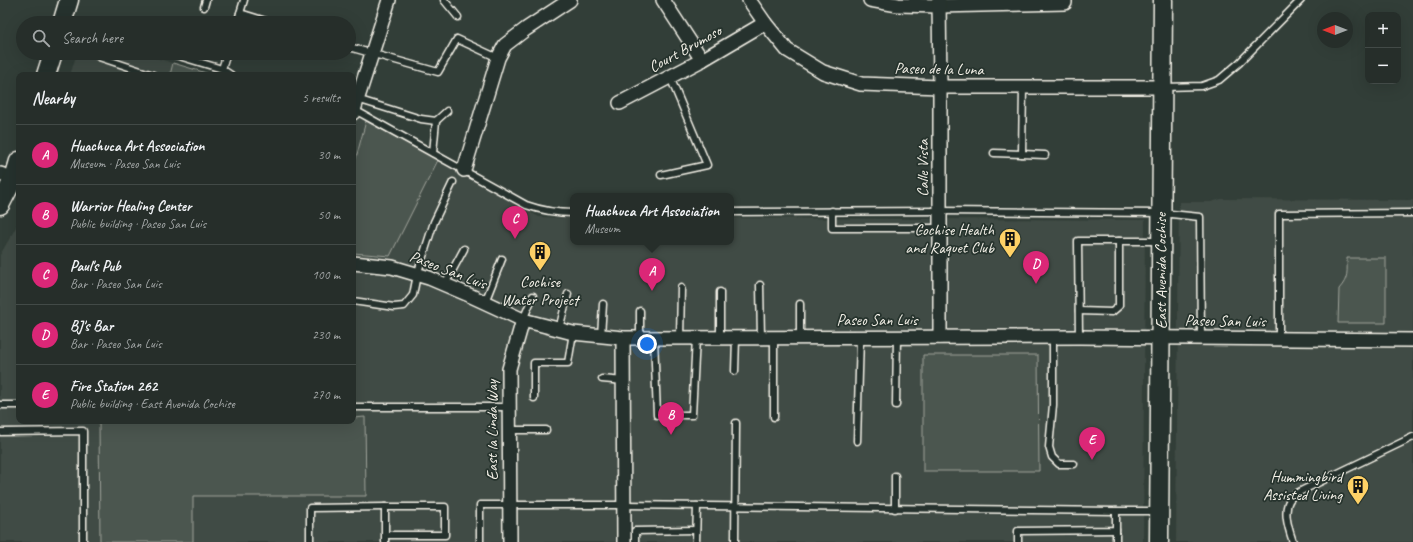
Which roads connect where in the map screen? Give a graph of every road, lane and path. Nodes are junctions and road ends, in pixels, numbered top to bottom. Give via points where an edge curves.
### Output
1 (69, 0) edge
2 (206, 0) edge
3 (244, 0) edge
4 (389, 0) edge
5 (444, 0) edge
6 (570, 0) edge
7 (663, 0) edge
8 (749, 0) edge
9 (870, 0) edge
10 (1065, 0) edge
11 (1163, 0) edge
12 (1302, 0) edge
13 (939, 3) edge
14 (204, 7) dead end
15 (240, 13) junction
16 (66, 16) edge
17 (239, 16) edge
18 (250, 16) edge
19 (458, 17) dead end
20 (765, 23) junction
21 (356, 49) edge
22 (372, 54) junction
23 (498, 58) junction
24 (51, 60) edge
25 (108, 60) edge
26 (192, 60) edge
27 (225, 60) edge
28 (702, 60) junction
29 (222, 69) junction
30 (47, 72) edge
31 (144, 72) edge
32 (226, 72) edge
33 (670, 77) junction
34 (940, 86) junction
35 (1024, 87) junction
36 (1162, 87) junction
37 (356, 101) edge
38 (620, 103) dead end
39 (356, 107) edge
40 (356, 108) edge
41 (447, 111) dead end
42 (436, 121) junction
43 (433, 153) junction
44 (994, 153) dead end
45 (1022, 154) junction
46 (1045, 155) dead end
47 (16, 167) edge
48 (464, 170) junction
49 (661, 175) dead end
50 (11, 177) edge
51 (453, 182) dead end
52 (0, 204) edge
53 (832, 211) junction
54 (940, 211) junction
55 (734, 212) edge
56 (570, 213) edge
57 (1161, 213) junction
58 (1413, 213) edge
59 (940, 228) junction
60 (1161, 240) junction
61 (1119, 241) junction
62 (464, 249) dead end
63 (502, 259) dead end
64 (356, 263) edge
65 (418, 275) junction
66 (445, 284) junction
67 (760, 285) dead end
68 (681, 288) dead end
69 (720, 292) dead end
70 (568, 294) dead end
71 (533, 296) dead end
72 (356, 301) edge
73 (485, 302) junction
74 (603, 304) dead end
75 (800, 304) dead end
76 (640, 310) dead end
77 (1078, 311) junction
78 (523, 320) junction
79 (559, 329) junction
80 (573, 333) junction
81 (602, 336) junction
82 (860, 337) junction
83 (897, 337) junction
84 (940, 337) junction
85 (1054, 337) junction
86 (1079, 337) junction
87 (1161, 337) junction
88 (623, 338) junction
89 (640, 338) junction
90 (654, 338) junction
91 (680, 338) junction
92 (696, 338) junction
93 (720, 338) junction
94 (736, 338) junction
95 (761, 338) junction
96 (774, 338) junction
97 (800, 338) junction
98 (1201, 338) junction
99 (1279, 339) junction
100 (1413, 340) edge
101 (735, 371) dead end
102 (602, 379) dead end
103 (624, 381) junction
104 (534, 398) dead end
105 (0, 405) edge
106 (16, 405) edge
107 (896, 405) dead end
108 (356, 407) edge
109 (509, 407) junction
110 (774, 417) dead end
111 (736, 423) dead end
112 (509, 430) junction
113 (546, 430) dead end
114 (0, 432) edge
115 (1413, 438) edge
116 (858, 441) dead end
117 (1074, 464) dead end
118 (895, 476) dead end
119 (510, 505) junction
120 (624, 505) junction
121 (697, 506) junction
122 (385, 507) junction
123 (736, 507) junction
124 (894, 509) junction
125 (1159, 511) junction
126 (1116, 512) junction
127 (696, 530) junction
128 (1116, 530) junction
129 (385, 539) edge
130 (83, 542) edge
131 (310, 542) edge
132 (480, 542) edge
133 (510, 542) edge
134 (624, 542) edge
135 (635, 542) edge
136 (696, 542) edge
137 (735, 542) edge
138 (1018, 542) edge
139 (1116, 542) edge
140 (1159, 542) edge
141 (1293, 542) edge

1 - 16 street
2 - 14 lane
3 - 15 lane
4 - 22 street
5 - 19 lane
6 - 23 street via 505,45
7 - 28 street
8 - 20 street, Paseo de la Luna
9 - 13 street via 898,5
10 - 13 street via 1065,3
11 - 36 street, East Avenida Cochise
12 - 36 lane via 1239,64 1219,80 1202,86
13 - 34 street, Calle Vista
15 - 17 lane
15 - 18 lane
20 - 28 street, Court Brumoso
20 - 34 street, Paseo de la Luna via 787,50 823,72 861,84
21 - 22 lane
22 - 23 lane via 438,72 457,39
22 - 37 street
23 - 48 street
24 - 30 street
25 - 31 lane
26 - 29 lane
27 - 29 lane
28 - 33 street, Court Brumoso
29 - 32 lane
33 - 38 street, Court Brumoso
33 - 49 lane via 706,165
34 - 35 street, Paseo de la Luna
34 - 54 street, Calle Vista
35 - 36 street, Paseo de la Luna
35 - 45 lane
36 - 57 street, East Avenida Cochise
39 - 42 lane
40 - 43 lane
41 - 42 lane
42 - 43 lane
43 - 48 lane
44 - 45 lane
45 - 46 lane
47 - 50 street
48 - 56 lane via 542,211
50 - 52 street
51 - 65 lane via 434,222
53 - 54 lane
53 - 55 lane
53 - 59 lane via 832,228
54 - 57 lane
54 - 59 street, Calle Vista
57 - 60 street, East Avenida Cochise
57 - 98 lane via 1200,217
58 - 99 lane via 1279,214
59 - 84 street, Calle Vista
60 - 61 lane
60 - 87 street, East Avenida Cochise
61 - 77 lane via 1119,306 1112,312
61 - 77 lane via 1078,241
62 - 66 lane
63 - 73 lane
64 - 65 street, Paseo San Luis via 392,267
65 - 66 street, Paseo San Luis
65 - 72 lane via 413,295 404,306
66 - 73 street, Paseo San Luis
67 - 95 lane
68 - 91 lane
69 - 93 lane
70 - 79 lane
71 - 78 lane
73 - 78 street, Paseo San Luis
74 - 81 lane
75 - 97 lane
76 - 89 lane
77 - 86 lane
78 - 79 street, Paseo San Luis
78 - 109 street, East la Linda Way via 509,369
79 - 80 street, Paseo San Luis
80 - 81 street, Paseo San Luis
80 - 104 lane via 568,363 534,363
81 - 88 street, Paseo San Luis
82 - 83 street, Paseo San Luis
82 - 97 street, Paseo San Luis
82 - 116 lane
83 - 84 street, Paseo San Luis
83 - 107 lane
84 - 85 street, Paseo San Luis
85 - 86 street, Paseo San Luis
85 - 117 lane via 1053,405 1049,446 1052,457 1059,464
86 - 87 street, Paseo San Luis
87 - 98 street, Paseo San Luis
87 - 125 street, East Avenida Cochise
88 - 89 street, Paseo San Luis
88 - 103 street
89 - 90 street, Paseo San Luis
90 - 91 street, Paseo San Luis
90 - 92 lane via 657,415 692,415
91 - 92 street, Paseo San Luis
92 - 93 street, Paseo San Luis
93 - 94 street, Paseo San Luis
94 - 95 street, Paseo San Luis
94 - 101 lane
95 - 96 street, Paseo San Luis
96 - 97 street, Paseo San Luis
96 - 110 lane
98 - 99 street, Paseo San Luis
99 - 100 street, Paseo San Luis
102 - 103 lane
103 - 120 street
105 - 106 lane
108 - 109 lane
109 - 112 street, East la Linda Way
111 - 123 lane
112 - 113 lane
112 - 119 street, East la Linda Way
114 - 130 lane via 83,431
115 - 141 lane via 1291,498 1286,516
118 - 124 lane
119 - 120 lane
119 - 132 lane via 480,505
119 - 133 street, East la Linda Way
120 - 121 lane
120 - 134 street
121 - 123 lane
121 - 127 lane
122 - 129 lane
122 - 129 lane via 445,507 445,535
122 - 131 lane via 310,508
123 - 124 lane
123 - 137 lane
124 - 126 lane
125 - 126 lane
125 - 140 street, East Avenida Cochise
126 - 128 lane
127 - 135 lane via 635,531
127 - 136 lane
128 - 138 lane via 1018,531
128 - 139 lane

